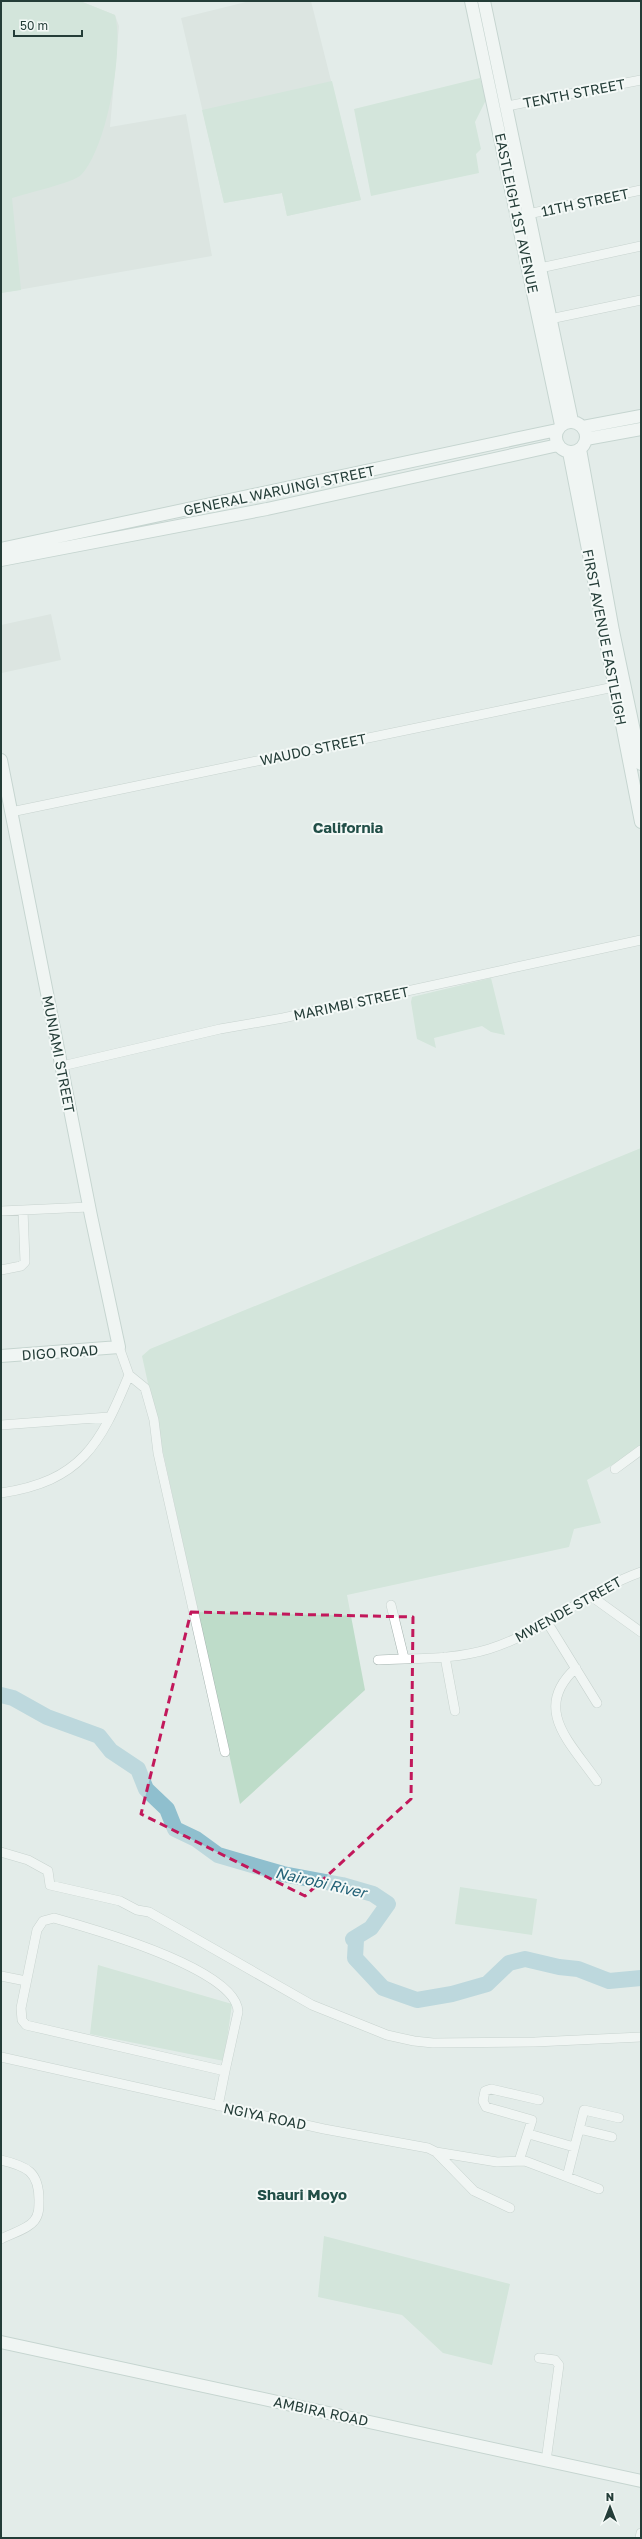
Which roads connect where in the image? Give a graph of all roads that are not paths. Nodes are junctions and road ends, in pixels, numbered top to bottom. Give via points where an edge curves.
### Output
1 (471, 1) edge
2 (484, 1) edge
3 (641, 80) edge
4 (507, 106) junction
5 (641, 190) edge
6 (528, 214) junction
7 (641, 246) edge
8 (540, 268) junction
9 (641, 300) edge
10 (550, 319) junction
11 (641, 416) edge
12 (563, 425) junction
13 (641, 429) edge
14 (580, 442) junction
15 (558, 445) junction
16 (263, 493) junction
17 (267, 509) junction
18 (1, 549) edge
19 (1, 560) edge
20 (614, 687) junction
21 (1, 760) edge
22 (641, 764) edge
23 (11, 812) junction
24 (641, 822) edge
25 (641, 940) edge
26 (62, 1066) junction
27 (89, 1207) junction
28 (1, 1210) edge
29 (23, 1210) junction
30 (1, 1270) edge
31 (119, 1347) junction
32 (1, 1356) edge
33 (129, 1375) junction
34 (109, 1417) junction
35 (1, 1425) edge
36 (641, 1450) edge
37 (615, 1469) dead end
38 (1, 1493) edge
39 (641, 1572) edge
40 (591, 1596) junction
41 (391, 1605) dead end
42 (547, 1622) junction
43 (641, 1632) edge
44 (445, 1657) junction
45 (404, 1658) junction
46 (378, 1660) dead end
47 (576, 1668) junction
48 (597, 1703) dead end
49 (455, 1711) dead end
50 (225, 1752) dead end
51 (597, 1781) dead end
52 (1, 1852) edge
53 (1, 1976) edge
54 (26, 1981) junction
55 (641, 2037) edge
56 (1, 2057) edge
57 (225, 2071) junction
58 (539, 2100) dead end
59 (218, 2106) junction
60 (619, 2118) dead end
61 (579, 2129) junction
62 (529, 2134) junction
63 (612, 2137) dead end
64 (574, 2147) junction
65 (436, 2152) junction
66 (1, 2160) edge
67 (519, 2160) junction
68 (567, 2177) junction
69 (599, 2189) dead end
70 (510, 2208) dead end
71 (1, 2239) edge
72 (1, 2342) edge
73 (540, 2358) dead end
74 (546, 2461) junction
75 (641, 2481) edge
76 (641, 2534) edge
77 (640, 2538) edge

1 - 12 main road, EASTLEIGH 1ST AVENUE
2 - 4 main road, EASTLEIGH 1ST AVENUE
3 - 4 street, TENTH STREET
4 - 6 main road, EASTLEIGH 1ST AVENUE
5 - 6 street, 11TH STREET
6 - 8 main road, EASTLEIGH 1ST AVENUE
7 - 8 street
8 - 10 main road, EASTLEIGH 1ST AVENUE
9 - 10 street
10 - 12 main road, EASTLEIGH 1ST AVENUE
11 - 14 main road
12 - 14 main road
12 - 15 main road
12 - 16 main road, GENERAL WARUINGI STREET
13 - 14 main road
14 - 15 main road
14 - 20 main road, FIRST AVENUE EASTLEIGH
14 - 22 main road, FIRST AVENUE EASTLEIGH via 613,631
15 - 17 main road, GENERAL WARUINGI STREET
16 - 17 main road
16 - 18 main road, GENERAL WARUINGI STREET
17 - 19 main road, GENERAL WARUINGI STREET
20 - 23 street, WAUDO STREET
20 - 24 main road, FIRST AVENUE EASTLEIGH
21 - 23 main road, MUNIAMI STREET
23 - 26 main road, MUNIAMI STREET
25 - 26 street, MARIMBI STREET via 282,1018 220,1029
26 - 27 main road, MUNIAMI STREET
27 - 29 street
27 - 31 main road, MUNIAMI STREET
28 - 29 street
29 - 30 street via 25,1262 21,1266
31 - 32 main road, DIGO ROAD
31 - 33 street
33 - 34 street
33 - 50 street via 145,1388 154,1420 158,1453
34 - 35 street
34 - 38 street via 99,1436 78,1464 52,1480 25,1489
36 - 37 street
39 - 40 street, MWENDE STREET via 623,1578
40 - 42 street, MWENDE STREET
40 - 43 street
41 - 45 street
42 - 44 street, MWENDE STREET via 490,1648
42 - 47 street
44 - 45 street, MWENDE STREET
44 - 49 street
45 - 46 street, MWENDE STREET
47 - 48 street
47 - 51 street via 561,1684 554,1703 554,1712 561,1730
52 - 55 street via 28,1860 48,1871 50,1885 120,1901 137,1910 149,1912 312,2005 387,2035 433,2043
53 - 54 street
54 - 57 street via 21,2008 22,2020 26,2025
54 - 57 street via 37,1930 43,1921 54,1918 147,1947 194,1968 233,1996 238,2004 237,2026
56 - 59 street, NGIYA ROAD
57 - 59 street
58 - 62 street via 491,2089 485,2092 483,2101 486,2106 530,2118 532,2123
59 - 65 street, NGIYA ROAD via 324,2129 417,2145
60 - 61 street via 584,2110
61 - 63 street
61 - 64 street
62 - 64 street
62 - 67 street
64 - 68 street
65 - 67 street via 497,2162
65 - 70 street, NGIYA ROAD via 474,2191
66 - 71 street via 27,2169 34,2175 39,2198 38,2214 33,2222
67 - 68 street via 525,2160
68 - 69 street
72 - 74 main road, AMBIRA ROAD
73 - 74 street via 555,2360 559,2366
74 - 75 main road, AMBIRA ROAD
76 - 77 street

